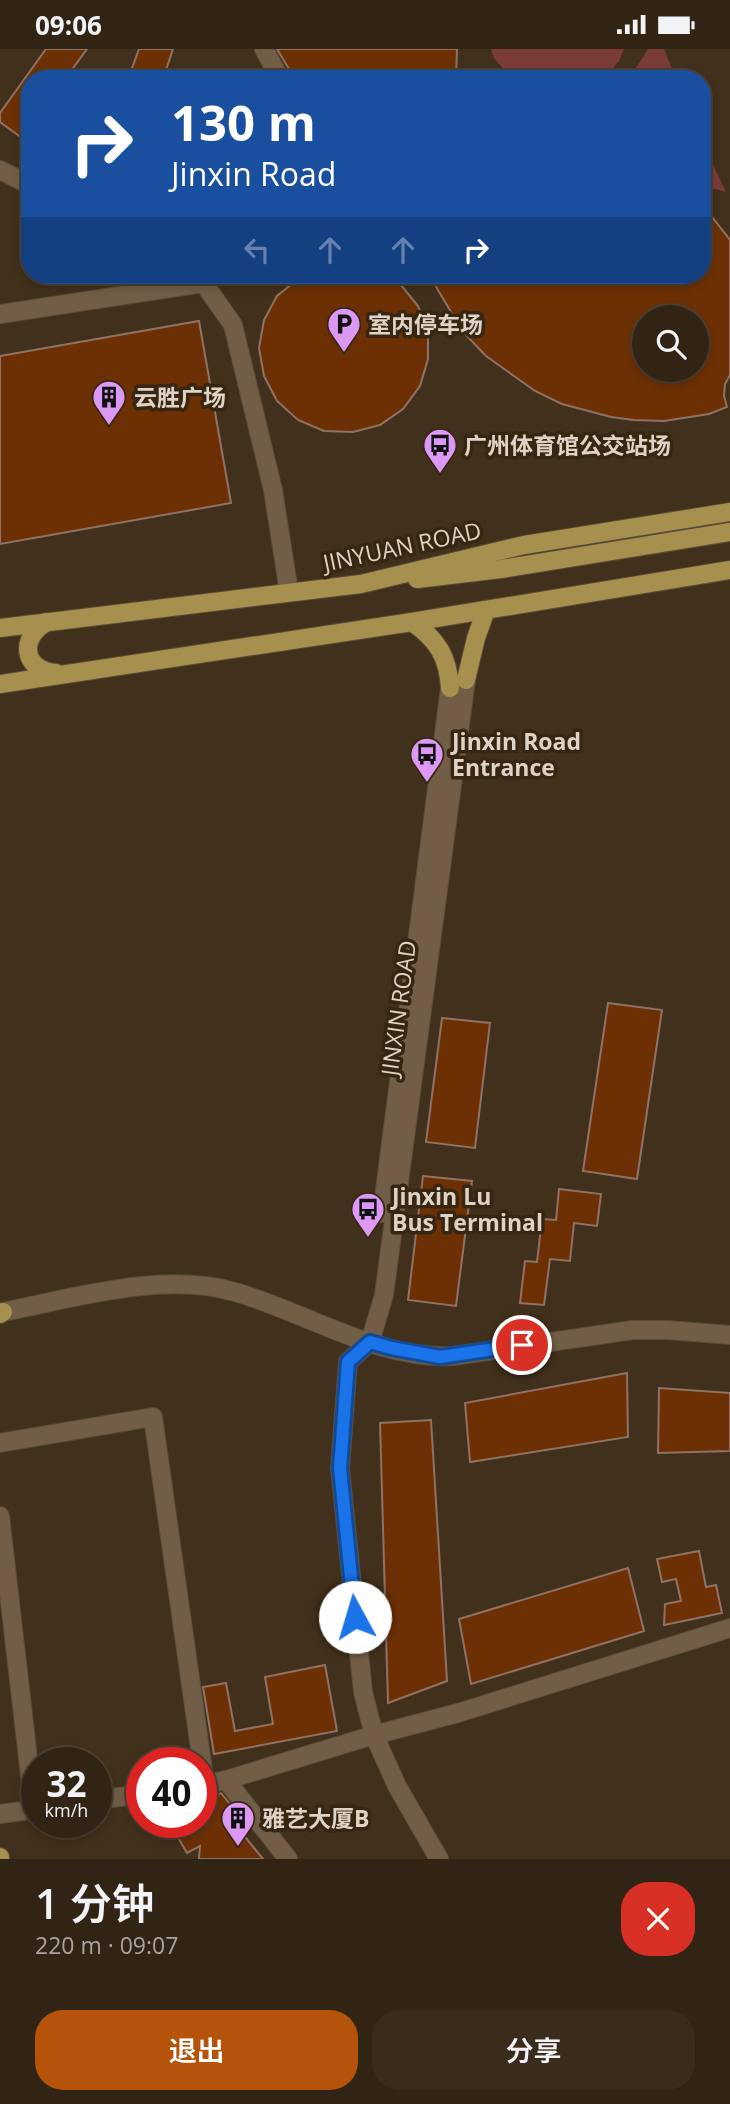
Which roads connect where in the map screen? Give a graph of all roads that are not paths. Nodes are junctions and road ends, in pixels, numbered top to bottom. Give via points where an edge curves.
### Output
1 (264, 49) edge
2 (275, 70) edge
3 (0, 170) edge
4 (21, 180) edge
5 (171, 284) edge
6 (204, 284) edge
7 (0, 314) edge
8 (730, 512) edge
9 (730, 532) edge
10 (730, 570) edge
11 (361, 584) junction
12 (289, 592) junction
13 (486, 610) junction
14 (50, 621) junction
15 (412, 622) junction
16 (0, 628) edge
17 (64, 674) junction
18 (0, 684) edge
19 (458, 684) junction
20 (1, 1313) edge
21 (730, 1335) edge
22 (370, 1342) junction
23 (0, 1443) edge
24 (0, 1516) edge
25 (730, 1627) edge
26 (374, 1735) junction
27 (28, 1747) edge
28 (198, 1747) edge
29 (226, 1780) junction
30 (217, 1782) edge
31 (21, 1812) edge
32 (0, 1814) edge
33 (288, 1859) edge
34 (439, 1859) edge

1 - 2 street
3 - 4 street
5 - 7 street
6 - 12 street via 233,325 273,490
8 - 11 main road, JINYUAN ROAD via 524,545
9 - 11 main road via 501,569
10 - 13 main road
11 - 12 main road, JINYUAN ROAD
12 - 14 main road, JINYUAN ROAD
13 - 15 main road
13 - 19 main road
14 - 16 main road, JINYUAN ROAD
14 - 17 main road via 34,629 28,653 36,667
15 - 17 main road
15 - 19 main road via 443,652
17 - 18 main road
19 - 22 street, JINXIN ROAD via 384,1187
20 - 22 street via 106,1292 202,1285 235,1292
21 - 22 street via 633,1330 440,1357
22 - 26 street via 348,1362 340,1468 363,1692
23 - 28 street via 153,1417
24 - 27 street
25 - 26 street
26 - 29 street
26 - 34 street
29 - 30 street
29 - 33 street
31 - 32 street

